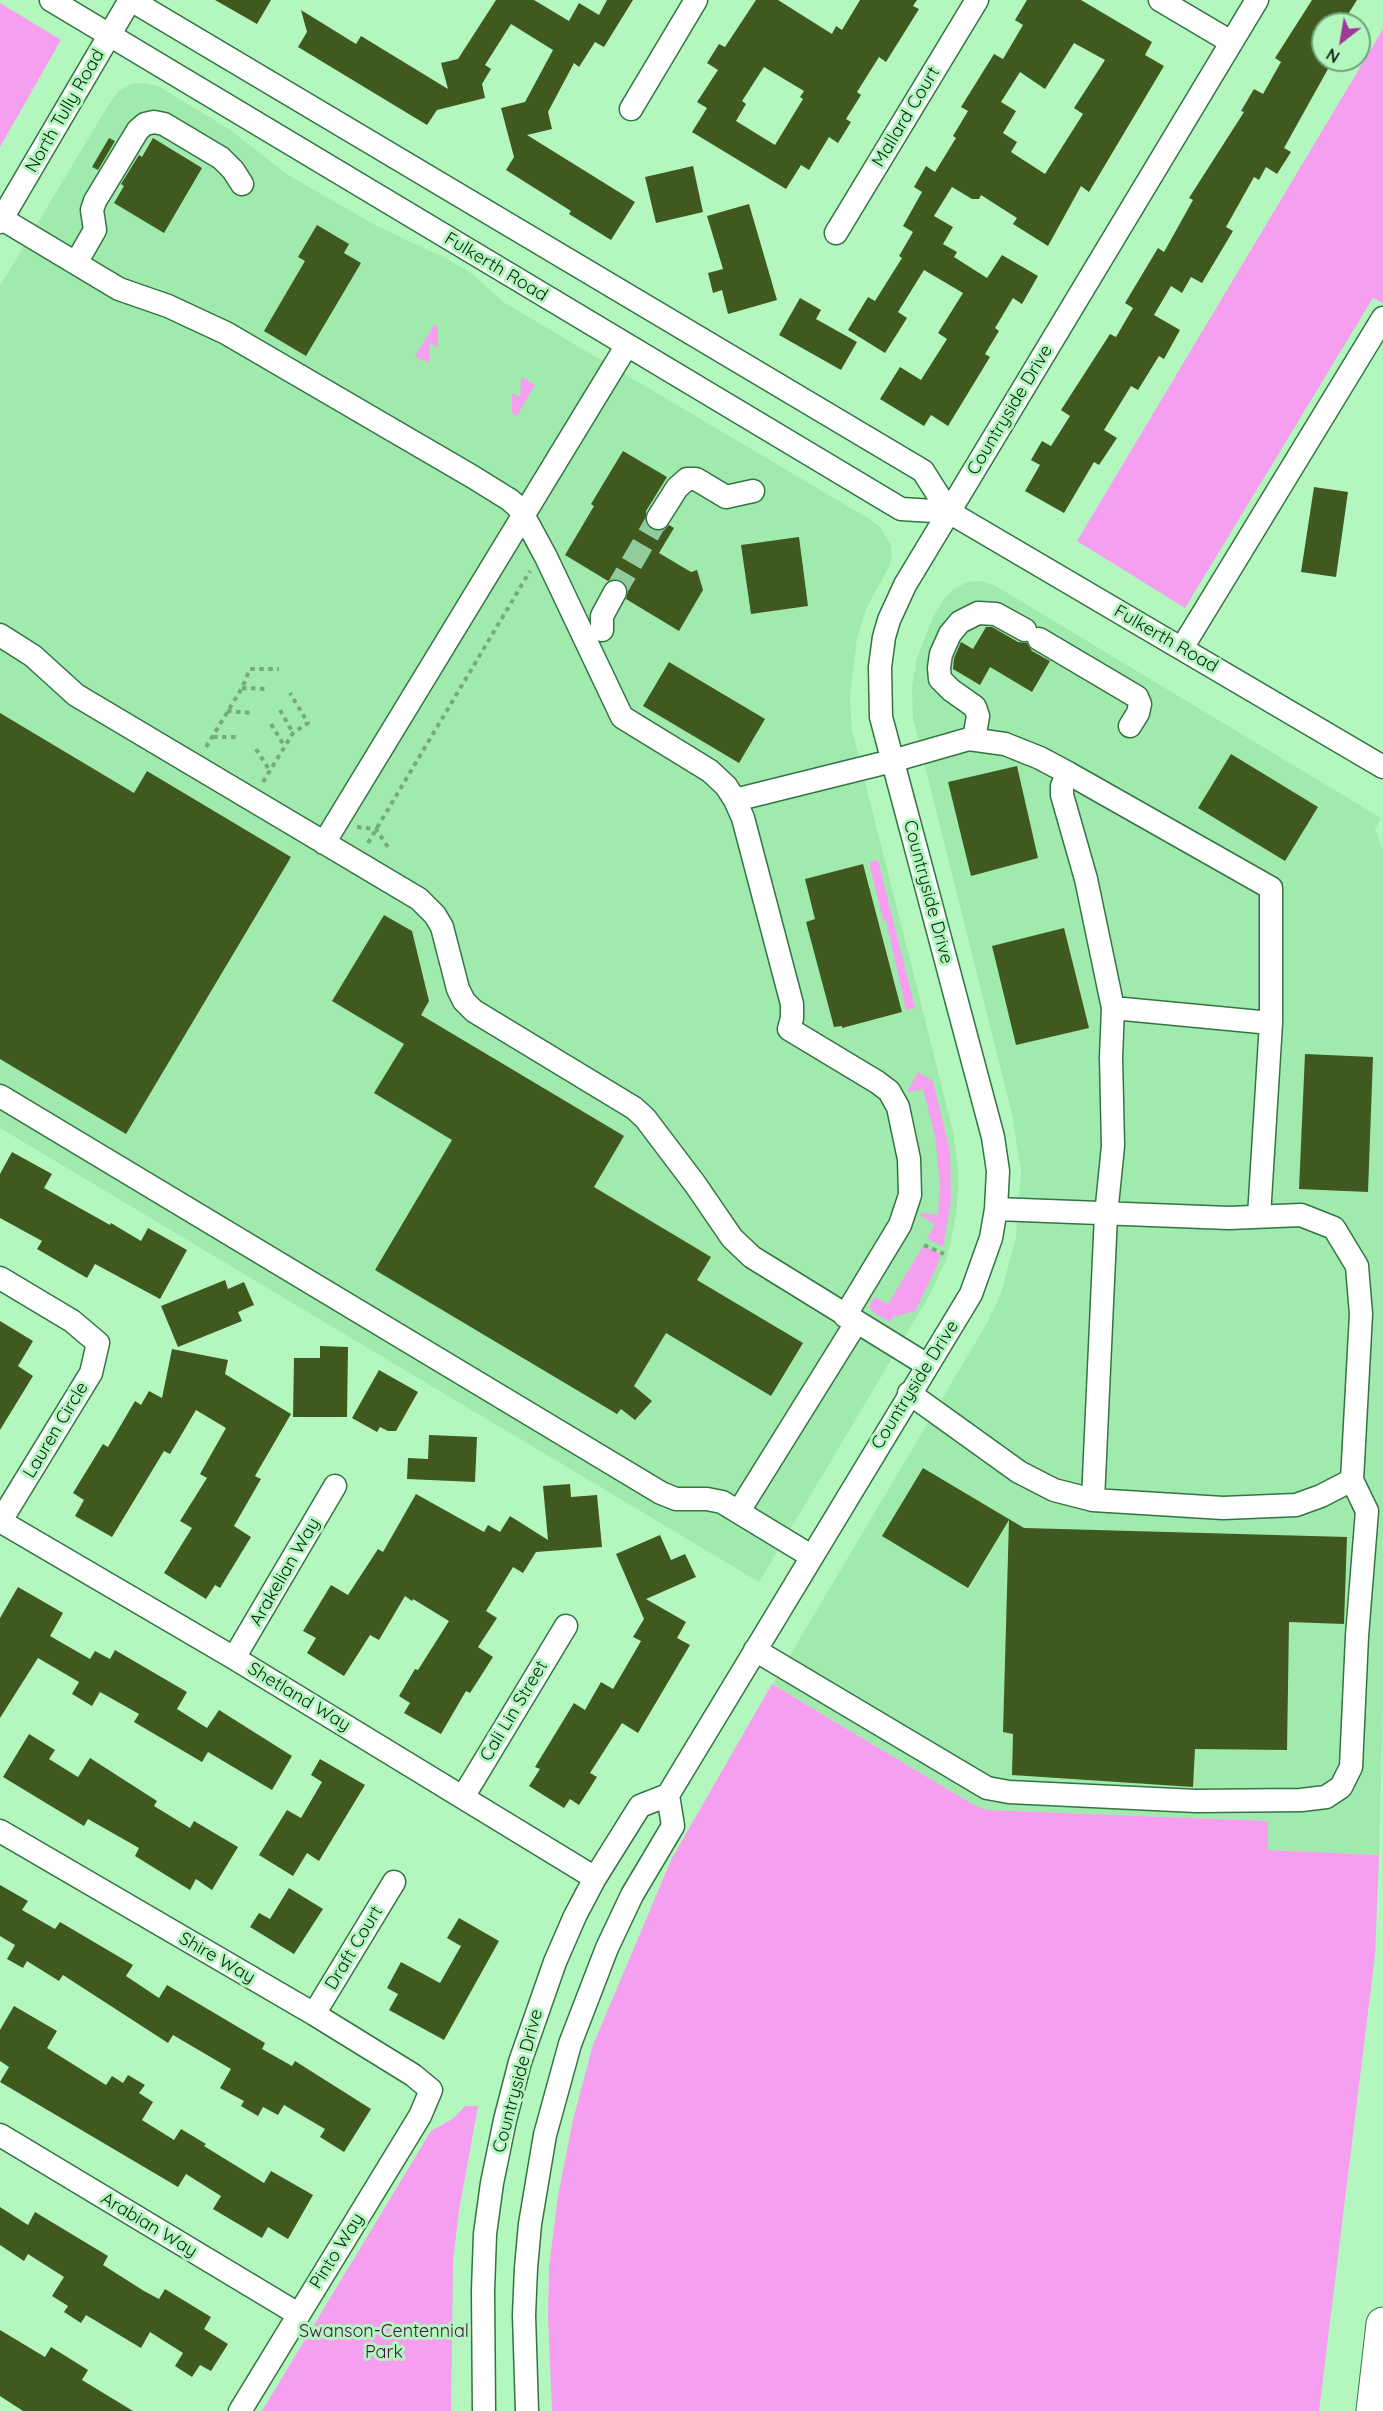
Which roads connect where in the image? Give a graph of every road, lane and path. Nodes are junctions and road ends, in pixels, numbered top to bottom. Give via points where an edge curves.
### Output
1 (51, 0) edge
2 (130, 0) edge
3 (696, 0) edge
4 (977, 0) edge
5 (1161, 0) edge
6 (1257, 0) edge
7 (109, 34) junction
8 (1232, 42) junction
9 (631, 109) dead end
10 (242, 184) dead end
11 (1, 220) edge
12 (836, 233) dead end
13 (76, 263) junction
14 (1383, 318) edge
15 (627, 345) junction
16 (753, 491) dead end
17 (949, 512) junction
18 (524, 515) junction
19 (658, 518) tunnel mouth
20 (531, 568) dead end
21 (615, 592) tunnel mouth
22 (602, 630) dead end
23 (0, 635) edge
24 (1182, 648) junction
25 (279, 669) dead end
26 (242, 688) junction
27 (267, 689) dead end
28 (290, 693) dead end
29 (227, 711) junction
30 (280, 711) dead end
31 (254, 713) dead end
32 (271, 724) dead end
33 (1130, 726) dead end
34 (293, 732) junction
35 (212, 737) junction
36 (239, 738) dead end
37 (974, 739) junction
38 (209, 742) dead end
39 (285, 747) junction
40 (256, 749) dead end
41 (892, 761) junction
42 (1383, 767) edge
43 (270, 771) junction
44 (1068, 773) junction
45 (267, 777) dead end
46 (735, 800) junction
47 (350, 827) dead end
48 (376, 829) junction
49 (324, 843) junction
50 (364, 849) dead end
51 (390, 850) dead end
52 (1113, 1008) junction
53 (1271, 1023) junction
54 (0, 1096) edge
55 (996, 1209) junction
56 (1106, 1215) junction
57 (1259, 1216) junction
58 (924, 1245) dead end
59 (944, 1254) dead end
60 (0, 1278) edge
61 (850, 1319) junction
62 (927, 1365) junction
63 (909, 1393) junction
64 (1352, 1480) junction
65 (335, 1486) dead end
66 (1093, 1500) junction
67 (740, 1512) junction
68 (0, 1522) edge
69 (812, 1556) junction
70 (566, 1626) dead end
71 (755, 1650) junction
72 (234, 1658) junction
73 (668, 1795) junction
74 (463, 1797) junction
75 (0, 1831) edge
76 (595, 1878) junction
77 (394, 1882) dead end
78 (314, 2014) junction
79 (430, 2090) joint
80 (0, 2135) edge
81 (298, 2314) junction
82 (1383, 2324) edge
83 (240, 2411) edge
84 (484, 2411) edge
85 (527, 2411) edge
86 (1373, 2411) edge

1 - 7 street, Fulkerth Road
2 - 7 street, North Tully Road
2 - 17 street, Fulkerth Road via 923,471
3 - 9 street
4 - 12 street, Mallard Court
5 - 8 street
6 - 8 street, Countryside Drive
7 - 11 street, North Tully Road
7 - 15 street, Fulkerth Road
8 - 17 street, Countryside Drive
10 - 13 street via 221,158 164,124 145,124 95,201 95,230
11 - 13 street
13 - 18 street via 119,289 226,333 473,477 510,500
14 - 24 street
15 - 17 street, Fulkerth Road via 901,509
15 - 18 street
16 - 19 street via 726,497 696,479 687,479
17 - 24 street, Fulkerth Road
17 - 41 street, Countryside Drive via 905,585 884,638 880,694
18 - 46 street via 622,717 710,771
18 - 49 street
20 - 48 path
21 - 22 street via 602,616
23 - 49 street via 33,656 76,695
24 - 42 street, Fulkerth Road
25 - 26 path via 250,669
26 - 27 path
26 - 29 path
28 - 34 path via 308,723
29 - 31 path
29 - 35 path
30 - 34 path
32 - 39 path
33 - 37 street via 1138,713 1137,697 996,614 978,613 960,622 950,634 939,668 940,679 975,707 978,716
34 - 39 path
35 - 36 path
35 - 38 path
37 - 41 street
37 - 44 street via 1005,744
39 - 43 path
40 - 43 path
41 - 46 street
41 - 55 street, Countryside Drive via 993,1137 998,1171
43 - 45 path
44 - 52 street via 1062,795 1086,879
44 - 53 street via 1272,888
46 - 61 street via 792,1004 789,1029 889,1091 905,1134 910,1177 906,1211
47 - 48 path
48 - 50 path
48 - 51 path
49 - 61 street via 428,907 442,927 458,989 474,1011 634,1108 656,1129 741,1248
52 - 53 street
52 - 56 street via 1113,1146
53 - 57 street
54 - 67 street via 661,1493 676,1499 715,1499
55 - 56 street
55 - 62 street, Countryside Drive via 991,1238 971,1294
56 - 57 street
56 - 66 street
57 - 64 street via 1301,1215 1334,1228 1357,1266 1361,1314
58 - 59 path
60 - 68 street, Lauren Circle via 72,1321 98,1343 91,1373
61 - 62 street
61 - 67 street
62 - 63 street, Countryside Drive
63 - 66 street via 1018,1472 1054,1490
63 - 69 street, Countryside Drive
64 - 66 street via 1296,1505 1222,1508
64 - 71 street via 1367,1511 1351,1767 1341,1787 1326,1797 1196,1801 987,1788
65 - 72 street, Arakelian Way
67 - 69 street
68 - 72 street, Shetland Way
69 - 71 street, Countryside Drive
70 - 74 street, Cali Lin Street
71 - 73 street, Countryside Drive
72 - 74 street, Shetland Way
73 - 76 street, Countryside Drive via 640,1806
73 - 85 street via 673,1826 632,1895 607,1948 570,2044 545,2134 526,2268
74 - 76 street, Shetland Way
75 - 78 street, Shire Way
76 - 84 street, Countryside Drive via 555,1962 520,2062 505,2120 485,2234
77 - 78 street, Draft Court
78 - 79 street, Shire Way via 413,2075
79 - 81 street, Pinto Way via 420,2116
80 - 81 street, Arabian Way
81 - 83 street, Pinto Way
82 - 86 highway

